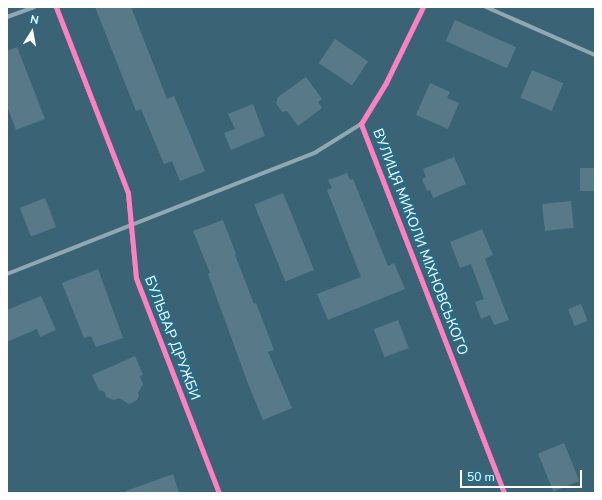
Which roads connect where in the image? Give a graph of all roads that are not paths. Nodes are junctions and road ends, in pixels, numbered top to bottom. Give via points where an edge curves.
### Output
1 (34, 7) edge
2 (56, 7) edge
3 (423, 7) edge
4 (486, 7) edge
5 (7, 17) edge
6 (595, 55) edge
7 (361, 124) junction
8 (131, 224) junction
9 (7, 274) edge
10 (219, 493) edge
11 (504, 493) edge

1 - 5 street
2 - 8 street, БУЛЬВАР ДРУЖБИ via 128,193
3 - 7 street, ВУЛИЦЯ МИКОЛИ МІХНОВСЬКОГО via 386,83
4 - 6 street
7 - 8 street via 316,152
7 - 11 street, ВУЛИЦЯ МИКОЛИ МІХНОВСЬКОГО
8 - 9 street
8 - 10 street, БУЛЬВАР ДРУЖБИ via 136,278

